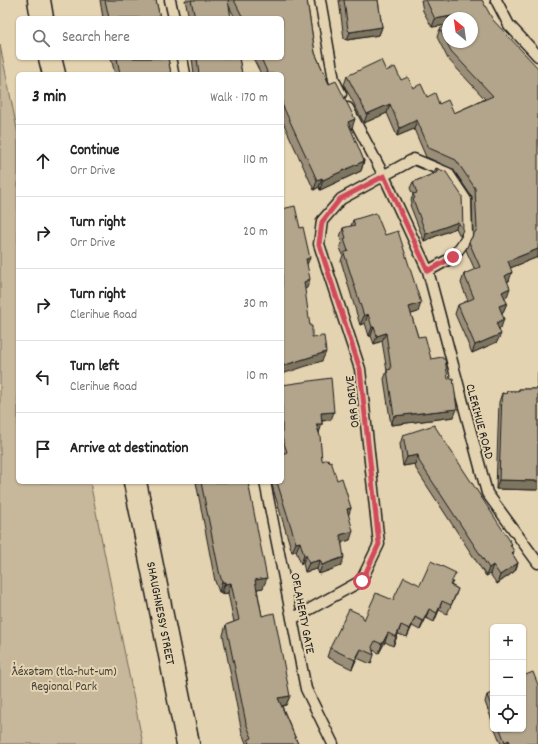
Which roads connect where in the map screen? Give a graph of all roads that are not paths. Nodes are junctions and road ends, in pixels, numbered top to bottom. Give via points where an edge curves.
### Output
1 (39, 0) edge
2 (170, 0) edge
3 (320, 0) edge
4 (496, 0) edge
5 (42, 16) edge
6 (174, 16) edge
7 (538, 56) edge
8 (50, 60) edge
9 (182, 60) edge
10 (54, 72) edge
11 (185, 72) edge
12 (384, 176) junction
13 (428, 271) junction
14 (135, 484) edge
15 (265, 484) edge
16 (538, 563) edge
17 (292, 619) junction
18 (188, 744) edge
19 (333, 744) edge

1 - 5 main road
2 - 6 lane
3 - 12 lane, CLERIHUE ROAD via 334,80
4 - 7 lane via 509,25
8 - 10 main road
9 - 11 lane
12 - 13 lane, CLERIHUE ROAD
12 - 13 lane via 414,159 448,173 466,200 467,238 453,257
12 - 17 lane, ORR DRIVE via 340,199 322,222 319,244 360,369 379,544 362,581
13 - 16 lane, CLERIHUE ROAD via 487,493
14 - 18 main road, SHAUGHNESSY STREET
15 - 17 lane, OFLAHERTY GATE
17 - 19 lane, OFLAHERTY GATE via 306,689

